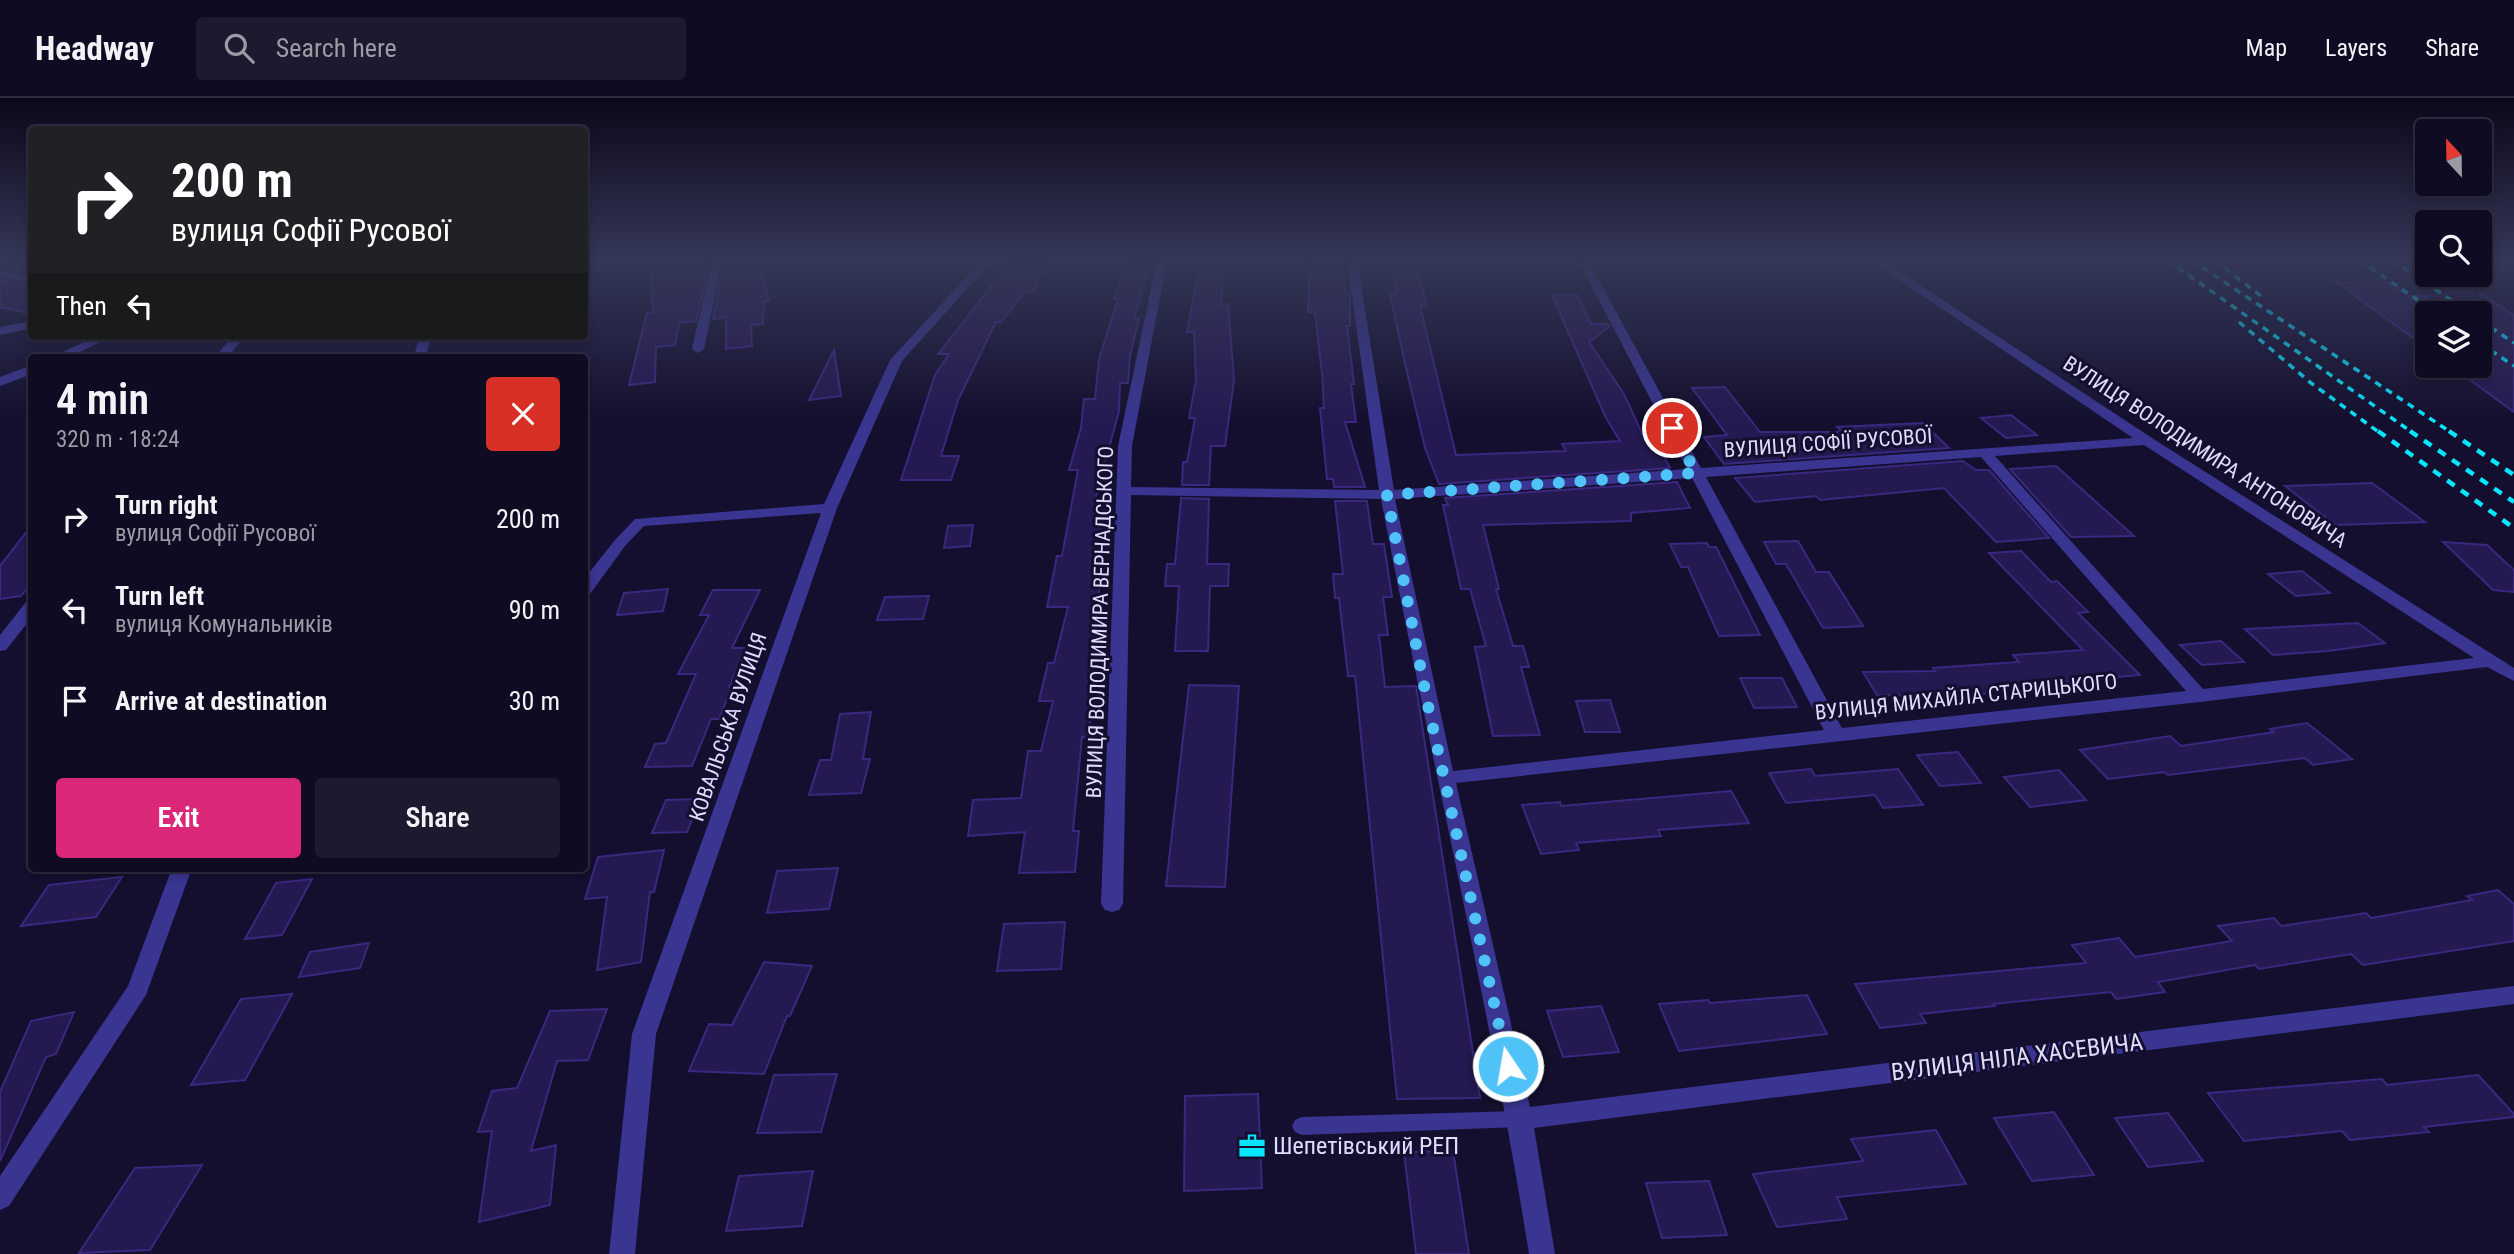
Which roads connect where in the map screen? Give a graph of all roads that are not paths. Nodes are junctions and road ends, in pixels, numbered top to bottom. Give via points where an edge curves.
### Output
1 (705, 314) edge
2 (938, 314) edge
3 (1151, 314) edge
4 (1360, 314) edge
5 (1612, 314) edge
6 (1956, 314) edge
7 (28, 325) edge
8 (0, 331) edge
9 (98, 340) edge
10 (236, 340) edge
11 (698, 349) dead end
12 (65, 354) edge
13 (224, 354) edge
14 (28, 371) edge
15 (0, 382) edge
16 (2147, 441) junction
17 (1985, 453) junction
18 (1696, 473) junction
19 (1125, 491) junction
20 (1387, 495) junction
21 (830, 508) junction
22 (588, 586) edge
23 (28, 610) edge
24 (0, 646) edge
25 (2491, 661) junction
26 (2514, 676) edge
27 (2200, 696) junction
28 (1836, 733) junction
29 (1446, 778) junction
30 (181, 872) edge
31 (1112, 904) dead end
32 (2514, 995) edge
33 (1520, 1119) junction
34 (1302, 1126) dead end
35 (0, 1198) edge
36 (622, 1254) edge
37 (1542, 1254) edge

1 - 11 street
2 - 21 street, КОВАЛЬСЬКА ВУЛИЦЯ via 896,360
3 - 19 street, ВУЛИЦЯ ВОЛОДИМИРА ВЕРНАДСЬКОГО via 1125,446
4 - 20 street
5 - 18 street
6 - 16 street, ВУЛИЦЯ ВОЛОДИМИРА АНТОНОВИЧА
7 - 8 street
9 - 12 street
10 - 13 street
14 - 15 street
16 - 17 street, ВУЛИЦЯ СОФІЇ РУСОВОЇ
16 - 25 street, ВУЛИЦЯ ВОЛОДИМИРА АНТОНОВИЧА
17 - 18 street, ВУЛИЦЯ СОФІЇ РУСОВОЇ
17 - 27 street
18 - 20 street, ВУЛИЦЯ СОФІЇ РУСОВОЇ
18 - 28 street
19 - 20 street, ВУЛИЦЯ СОФІЇ РУСОВОЇ
19 - 31 street, ВУЛИЦЯ ВОЛОДИМИРА ВЕРНАДСЬКОГО
20 - 29 street
21 - 22 street via 640,522
21 - 36 street, КОВАЛЬСЬКА ВУЛИЦЯ via 644,1034
23 - 24 street
25 - 26 street, ВУЛИЦЯ ВОЛОДИМИРА АНТОНОВИЧА
25 - 27 street, ВУЛИЦЯ МИХАЙЛА СТАРИЦЬКОГО
27 - 28 street, ВУЛИЦЯ МИХАЙЛА СТАРИЦЬКОГО
28 - 29 street, ВУЛИЦЯ МИХАЙЛА СТАРИЦЬКОГО
29 - 33 street
30 - 35 street via 138,989
32 - 33 street, ВУЛИЦЯ НІЛА ХАСЕВИЧА
33 - 34 lane
33 - 37 street

